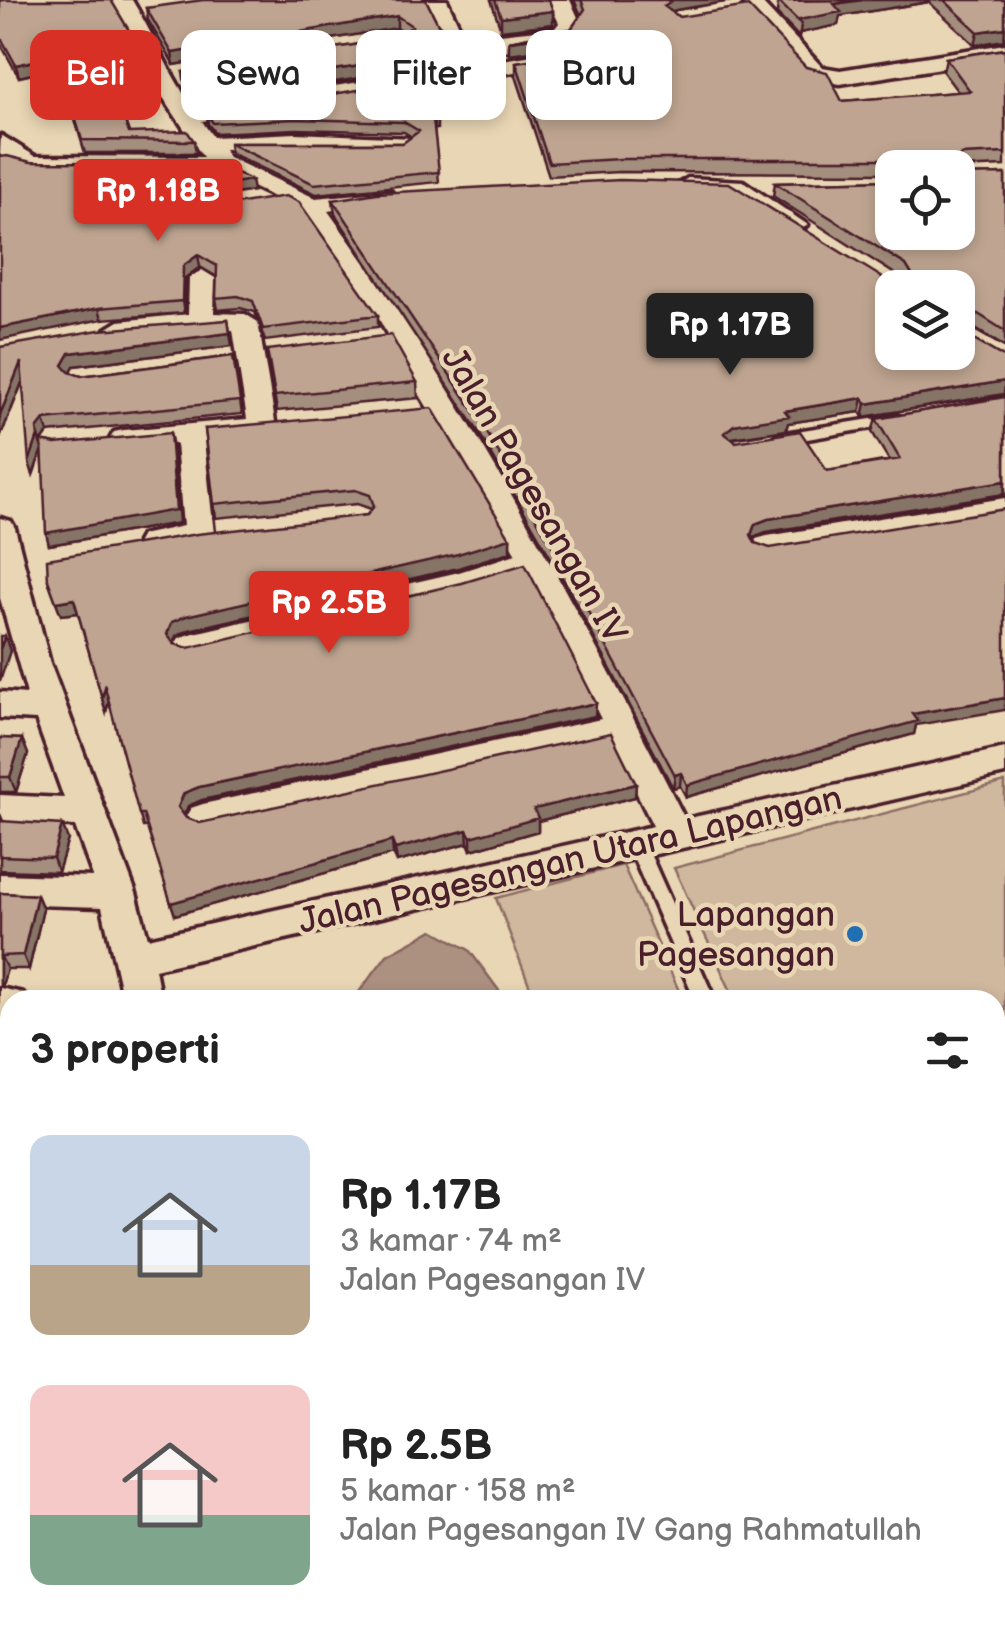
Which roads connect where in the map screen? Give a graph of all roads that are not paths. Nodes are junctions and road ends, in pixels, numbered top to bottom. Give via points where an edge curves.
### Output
1 (436, 0) edge
2 (559, 0) edge
3 (784, 3) edge
4 (132, 8) edge
5 (1005, 51) edge
6 (526, 62) edge
7 (336, 92) edge
8 (181, 102) edge
9 (0, 116) edge
10 (190, 120) edge
11 (404, 144) edge
12 (5, 146) edge
13 (214, 155) junction
14 (658, 184) edge
15 (734, 186) junction
16 (771, 186) dead end
17 (410, 194) edge
18 (302, 201) junction
19 (255, 202) edge
20 (813, 237) edge
21 (202, 278) dead end
22 (201, 321) junction
23 (86, 334) edge
24 (975, 342) edge
25 (286, 351) edge
26 (240, 356) junction
27 (1005, 362) edge
28 (442, 408) junction
29 (407, 412) edge
30 (908, 418) edge
31 (189, 433) junction
32 (96, 441) edge
33 (752, 443) edge
34 (1005, 508) edge
35 (0, 528) edge
36 (127, 546) edge
37 (767, 546) edge
38 (535, 559) junction
39 (9, 606) edge
40 (190, 646) edge
41 (0, 705) edge
42 (48, 708) junction
43 (624, 727) junction
44 (1005, 762) edge
45 (0, 808) edge
46 (88, 813) junction
47 (203, 818) edge
48 (674, 834) junction
49 (637, 845) junction
50 (0, 889) edge
51 (118, 893) junction
52 (136, 956) junction
53 (141, 990) edge
54 (701, 990) edge

1 - 2 street via 452,31 477,44 562,33 570,24
3 - 5 street via 745,10 815,74 840,77
4 - 8 street
6 - 7 street
9 - 12 street via 10,132
10 - 13 street
11 - 13 street via 296,140
12 - 13 street via 34,163
13 - 18 street
14 - 15 street
15 - 16 street
15 - 20 street
17 - 18 street
18 - 19 street
18 - 28 street, Jalan Pagesangan IV via 390,316 390,338
21 - 22 street
22 - 23 street
22 - 26 street via 245,322
24 - 27 street
25 - 26 street
26 - 31 street via 271,426
28 - 29 street
28 - 38 street, Jalan Pagesangan IV
30 - 33 lane
31 - 32 street
31 - 36 street via 209,533
34 - 37 street
35 - 39 street
38 - 40 street
38 - 43 street, Jalan Pagesangan IV
39 - 42 street
41 - 42 street
42 - 46 street
43 - 47 street
43 - 48 street, Jalan Pagesangan IV
44 - 48 street, Jalan Pagesangan Utara Lapangan
45 - 46 street
46 - 51 street
48 - 49 street, Jalan Pagesangan Utara Lapangan
49 - 52 street, Jalan Pagesangan Utara Lapangan
49 - 54 lane
50 - 51 street
51 - 52 street
52 - 53 street

